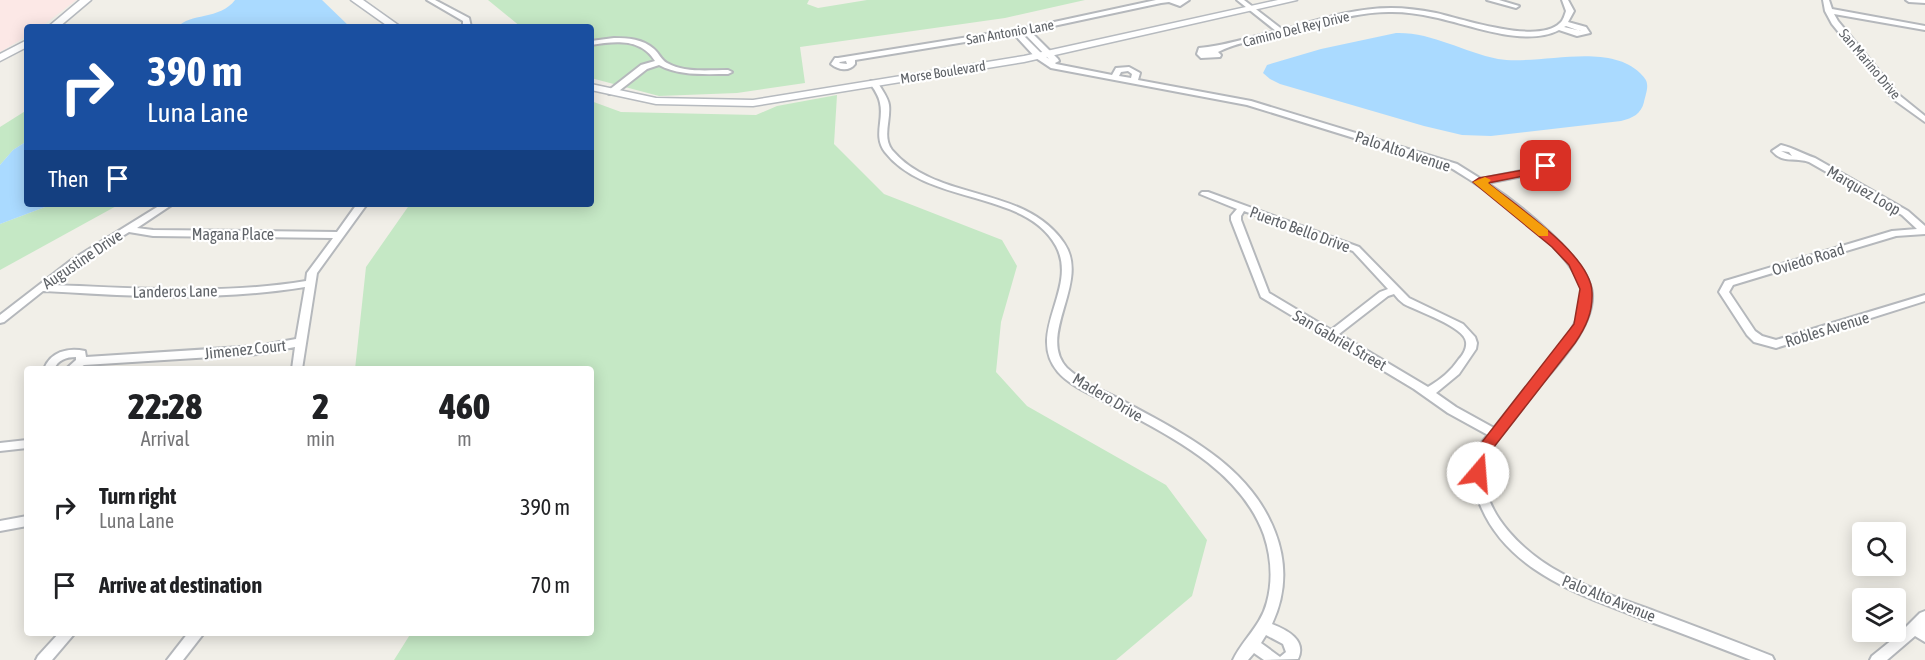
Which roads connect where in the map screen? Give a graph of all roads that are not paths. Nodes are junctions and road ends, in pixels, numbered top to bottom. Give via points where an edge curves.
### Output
1 (86, 0) edge
2 (99, 0) edge
3 (356, 0) edge
4 (430, 0) edge
5 (1186, 0) edge
6 (1231, 0) edge
7 (1240, 0) edge
8 (1292, 0) edge
9 (1490, 0) edge
10 (1565, 0) edge
11 (1826, 0) edge
12 (1910, 0) edge
13 (1925, 1) edge
14 (368, 4) edge
15 (1516, 6) dead end
16 (1250, 10) junction
17 (1829, 12) junction
18 (57, 24) edge
19 (70, 24) edge
20 (392, 24) edge
21 (467, 24) edge
22 (1925, 28) edge
23 (1025, 30) junction
24 (1016, 32) junction
25 (1282, 32) junction
26 (594, 43) edge
27 (24, 45) edge
28 (1213, 51) dead end
29 (24, 53) edge
30 (1043, 55) junction
31 (0, 58) edge
32 (850, 59) dead end
33 (659, 62) junction
34 (0, 65) edge
35 (728, 72) dead end
36 (874, 83) junction
37 (594, 88) edge
38 (612, 92) junction
39 (1925, 120) edge
40 (1798, 155) dead end
41 (1545, 169) dead end
42 (1479, 182) junction
43 (1205, 194) dead end
44 (163, 207) edge
45 (360, 207) edge
46 (1242, 208) junction
47 (127, 229) junction
48 (1925, 231) edge
49 (339, 235) junction
50 (310, 283) junction
51 (40, 288) junction
52 (1395, 290) junction
53 (1925, 298) edge
54 (1738, 315) joint
55 (0, 320) edge
56 (1331, 335) junction
57 (301, 342) junction
58 (81, 361) junction
59 (51, 366) edge
60 (75, 366) edge
61 (297, 366) edge
62 (1428, 392) junction
63 (1495, 434) junction
64 (24, 444) edge
65 (0, 447) edge
66 (24, 522) edge
67 (0, 526) edge
68 (1925, 617) edge
69 (1263, 627) junction
70 (1920, 632) edge
71 (65, 636) edge
72 (194, 636) edge
73 (1252, 644) junction
74 (43, 660) edge
75 (174, 660) edge
76 (1240, 660) edge
77 (1275, 660) edge
78 (1286, 660) edge
79 (1767, 660) edge
80 (1877, 660) edge

1 - 18 street
2 - 19 street
3 - 14 street
4 - 21 street via 466,20
5 - 23 street, San Antonio Lane via 1180,4 1161,1
6 - 16 street
7 - 16 street
8 - 16 street, Morse Boulevard
9 - 15 street
10 - 25 street, Camino Del Rey Drive via 1570,11 1561,25 1536,32 1510,33 1433,15 1390,10
11 - 17 street, San Marino Drive
12 - 13 street
14 - 20 street
16 - 25 street
16 - 30 street, Morse Boulevard
17 - 22 street
17 - 39 street, San Marino Drive via 1885,84
23 - 24 street, San Antonio Lane
23 - 30 street, Palo Alto Avenue
24 - 30 street, Palo Alto Avenue
24 - 32 street, San Antonio Lane
25 - 28 street, Camino Del Rey Drive
26 - 33 street via 613,40 640,44 652,50
27 - 31 street
29 - 34 street
30 - 36 street, Morse Boulevard
30 - 42 street, Palo Alto Avenue via 1054,66 1256,105 1437,160
33 - 35 street via 690,70
33 - 38 street via 641,69
36 - 38 street, Morse Boulevard via 718,104 656,101
36 - 69 street, Madero Drive via 885,105 884,144 906,170 930,183 1025,213 1045,227 1060,245 1069,278 1051,350 1061,367 1202,452 1251,494 1270,531 1278,569 1274,603
37 - 38 street, Morse Boulevard
40 - 48 street, Marquez Loop via 1905,213
41 - 42 street
42 - 63 street, Palo Alto Avenue via 1567,254 1586,289 1581,325
43 - 46 street, Puerto Bello Drive
44 - 47 street, Augustine Drive
45 - 49 street
46 - 52 street, Puerto Bello Drive via 1351,247
46 - 56 street, San Gabriel Street via 1236,220 1263,292
47 - 49 street, Magana Place via 164,234
47 - 51 street, Augustine Drive
48 - 54 street, Oviedo Road via 1895,233 1730,283 1724,292
49 - 50 street via 315,267
50 - 51 street, Landeros Lane via 223,291
50 - 57 street
51 - 55 street, Augustine Drive
52 - 56 street via 1384,294
52 - 62 street, Puerto Bello Drive via 1405,300 1459,326 1472,343 1470,353 1441,386
53 - 54 street, Robles Avenue via 1776,344 1758,339
56 - 62 street, San Gabriel Street
57 - 58 street, Jimenez Court via 252,350
57 - 61 street
58 - 59 street, Jimenez Court via 81,354 69,353
58 - 60 street
62 - 63 street, San Gabriel Street
63 - 79 street, Palo Alto Avenue via 1482,451 1477,484 1491,515 1517,547 1577,586
64 - 65 street
66 - 67 street
68 - 70 street
69 - 73 street, Madero Drive
69 - 78 street via 1292,642 1293,655
70 - 80 street
71 - 74 street
72 - 75 street
73 - 76 street, Madero Drive
73 - 77 street

